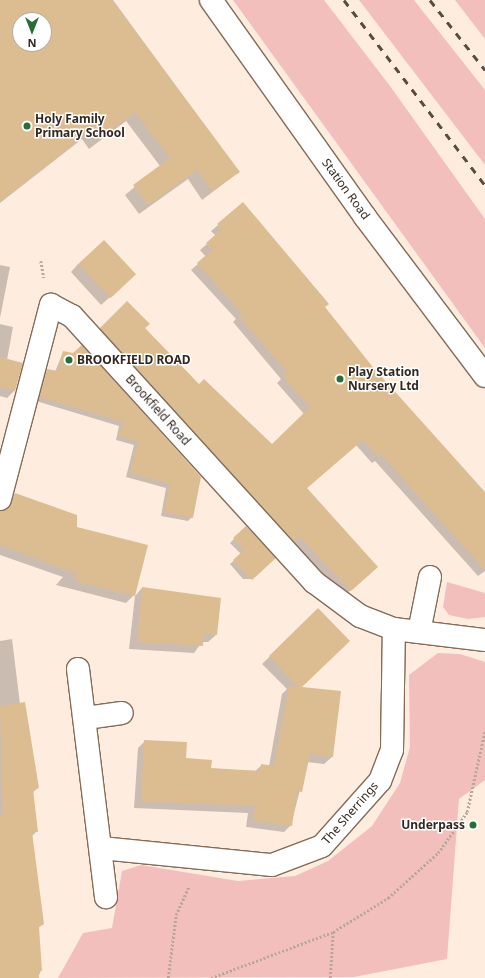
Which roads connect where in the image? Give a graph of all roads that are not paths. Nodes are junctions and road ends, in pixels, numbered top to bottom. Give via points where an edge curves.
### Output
1 (211, 0) edge
2 (485, 376) edge
3 (0, 499) edge
4 (430, 577) dead end
5 (394, 629) junction
6 (419, 632) junction
7 (485, 640) edge
8 (78, 669) dead end
9 (122, 713) dead end
10 (86, 718) junction
11 (101, 848) junction
12 (106, 897) dead end

1 - 2 street, Station Road via 365,217
3 - 5 street, Brookfield Road via 51,305 72,316 314,582 360,616
4 - 6 street
5 - 6 street, Brookfield Road
5 - 11 street, The Sherrings via 392,750 380,781 322,846 298,858 272,865 209,861
6 - 7 street, Brookfield Road
8 - 10 street
9 - 10 street
10 - 11 street
11 - 12 street

